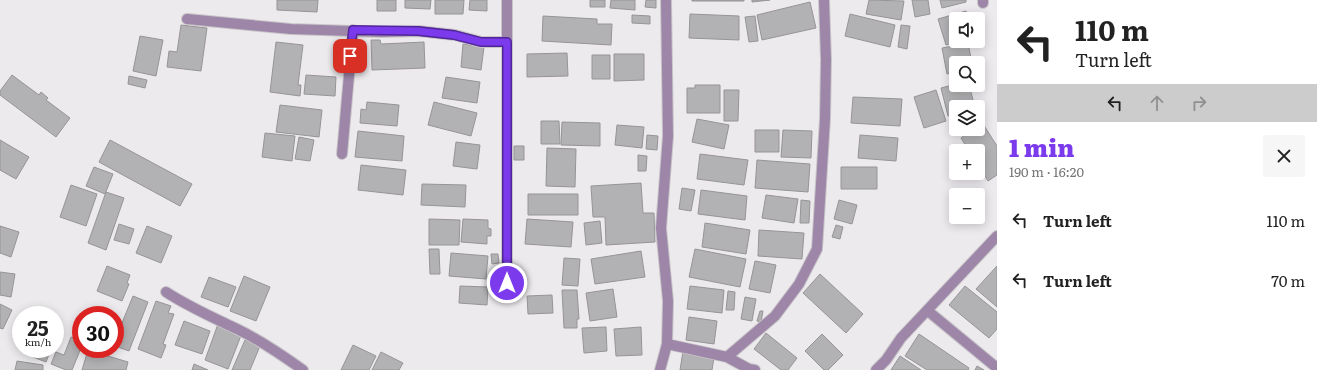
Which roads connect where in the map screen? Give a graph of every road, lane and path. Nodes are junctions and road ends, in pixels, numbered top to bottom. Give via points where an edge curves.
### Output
1 (507, 0) edge
2 (666, 0) edge
3 (824, 0) edge
4 (187, 19) dead end
5 (353, 30) junction
6 (507, 42) junction
7 (342, 154) dead end
8 (997, 236) edge
9 (507, 283) dead end
10 (166, 292) dead end
11 (928, 311) junction
12 (667, 344) junction
13 (727, 357) junction
14 (997, 368) edge
15 (302, 370) edge
16 (660, 370) edge
17 (755, 370) edge
18 (876, 370) edge

1 - 6 street
2 - 12 street via 668,136 661,228 668,301
3 - 13 street via 825,119 817,249 799,284 775,316
4 - 5 street via 291,29
5 - 6 street via 418,31 454,35 481,42
5 - 7 street
6 - 9 street
8 - 11 street
10 - 15 street via 188,307 275,350
11 - 14 street
11 - 18 street via 901,338
12 - 13 street
12 - 16 street
13 - 17 street

